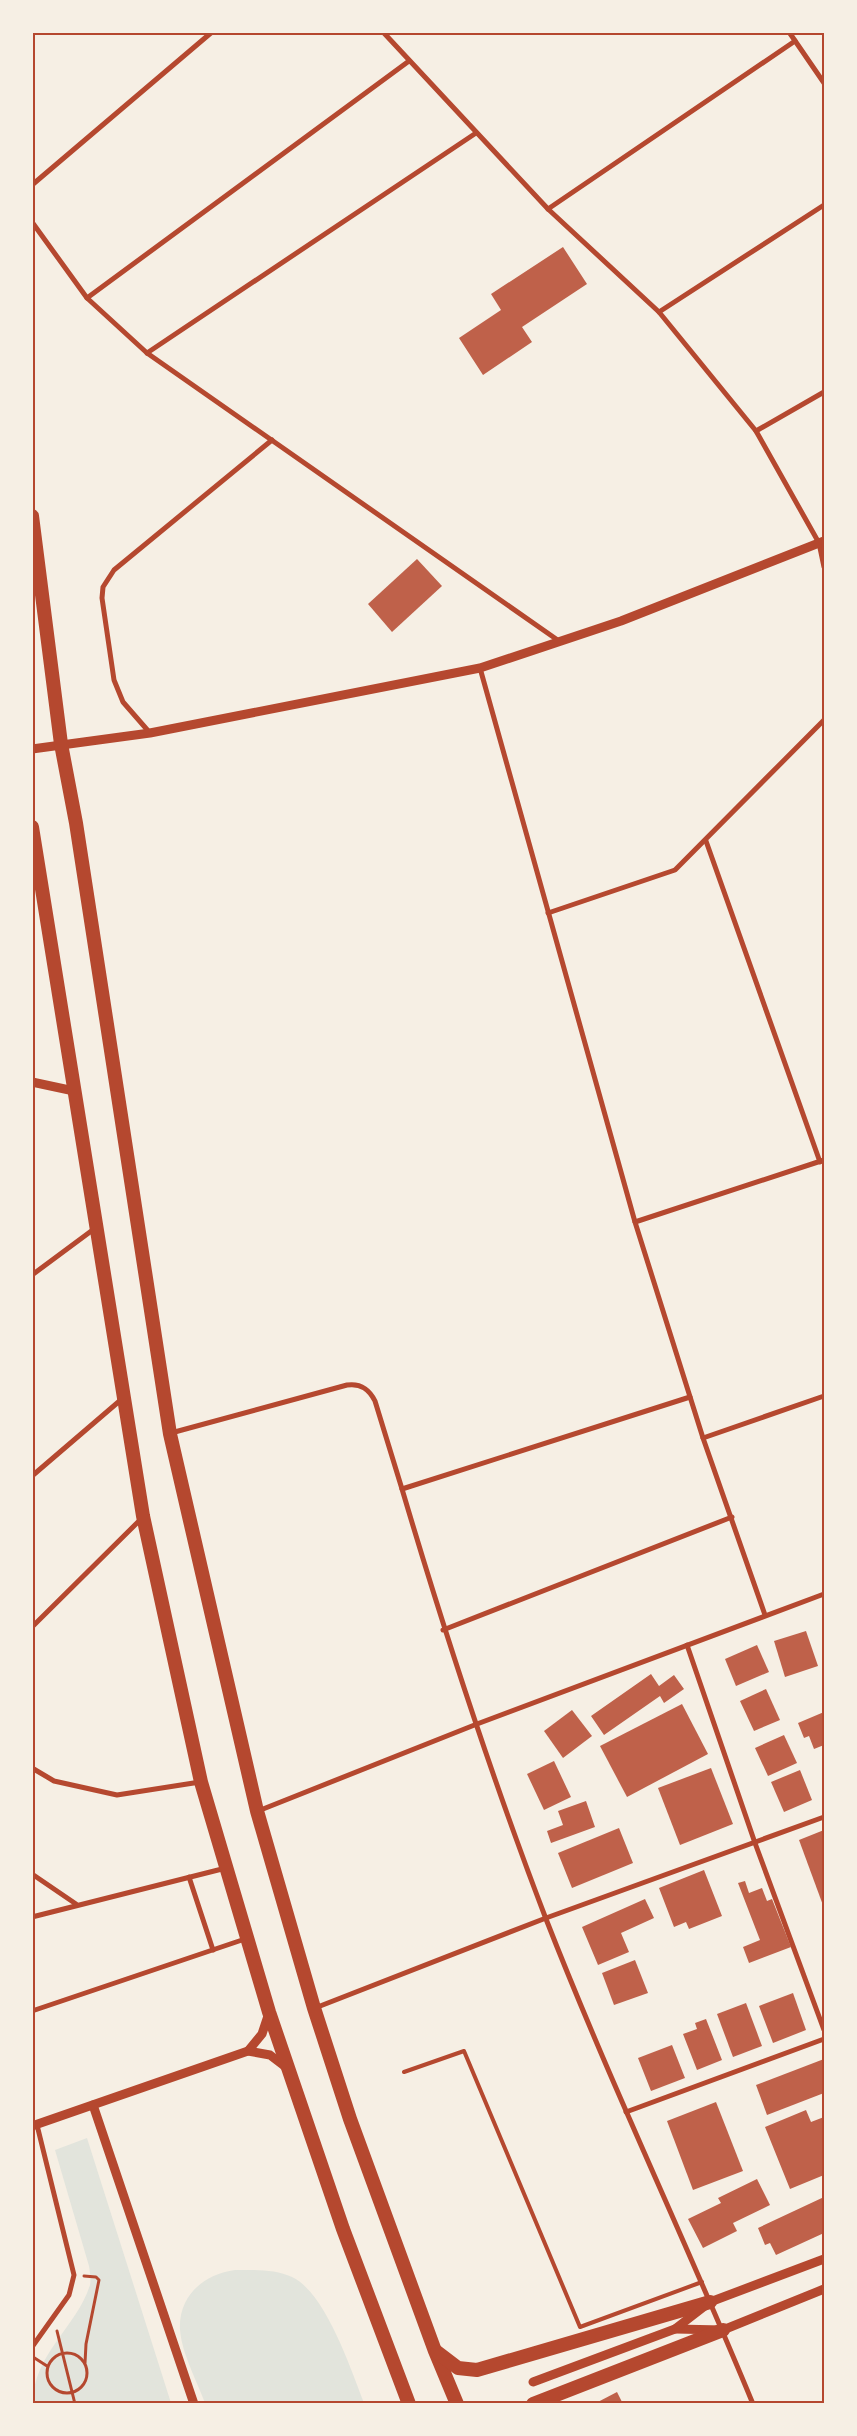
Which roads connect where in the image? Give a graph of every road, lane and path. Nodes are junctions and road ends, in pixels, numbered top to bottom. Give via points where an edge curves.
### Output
1 (383, 32) edge
2 (789, 32) edge
3 (209, 33) edge
4 (795, 41) junction
5 (408, 61) junction
6 (824, 83) edge
7 (476, 133) junction
8 (32, 185) edge
9 (824, 205) edge
10 (548, 209) junction
11 (32, 222) edge
12 (87, 298) junction
13 (659, 312) junction
14 (147, 353) junction
15 (824, 392) edge
16 (756, 430) junction
17 (272, 440) junction
18 (32, 516) edge
19 (822, 542) edge
20 (824, 567) edge
21 (559, 641) junction
22 (480, 668) junction
23 (824, 720) edge
24 (150, 733) junction
25 (61, 744) junction
26 (32, 749) edge
27 (32, 828) edge
28 (706, 841) junction
29 (548, 913) junction
30 (32, 1082) edge
31 (74, 1091) junction
32 (822, 1161) edge
33 (635, 1222) junction
34 (95, 1228) junction
35 (32, 1275) edge
36 (824, 1396) edge
37 (690, 1397) junction
38 (123, 1398) junction
39 (170, 1434) junction
40 (703, 1438) junction
41 (32, 1476) edge
42 (402, 1489) junction
43 (143, 1516) junction
44 (732, 1517) junction
45 (824, 1594) edge
46 (765, 1615) junction
47 (32, 1627) edge
48 (444, 1630) junction
49 (687, 1645) junction
50 (477, 1724) junction
51 (32, 1768) edge
52 (201, 1782) junction
53 (257, 1811) junction
54 (824, 1817) edge
55 (755, 1843) junction
56 (226, 1868) junction
57 (32, 1874) edge
58 (189, 1877) junction
59 (76, 1904) junction
60 (32, 1917) edge
61 (546, 1918) junction
62 (246, 1938) junction
63 (213, 1950) junction
64 (314, 2008) junction
65 (32, 2011) edge
66 (269, 2012) junction
67 (824, 2030) edge
68 (824, 2039) edge
69 (248, 2051) junction
70 (289, 2070) junction
71 (404, 2072) dead end
72 (94, 2105) junction
73 (626, 2112) junction
74 (35, 2126) edge
75 (824, 2259) edge
76 (74, 2275) junction
77 (702, 2282) junction
78 (824, 2289) edge
79 (710, 2302) junction
80 (54, 2316) junction
81 (675, 2329) junction
82 (723, 2330) junction
83 (32, 2347) edge
84 (435, 2351) junction
85 (63, 2353) junction
86 (32, 2356) edge
87 (85, 2364) junction
88 (47, 2366) junction
89 (533, 2382) dead end
90 (72, 2393) junction
91 (75, 2404) edge
92 (194, 2404) edge
93 (409, 2404) edge
94 (457, 2404) edge
95 (533, 2404) edge
96 (753, 2404) edge

1 - 5 street
2 - 4 street
3 - 8 street
4 - 6 street
4 - 10 street
5 - 7 street
5 - 12 street
7 - 10 street
7 - 14 street
9 - 13 street
10 - 13 street
11 - 12 street
12 - 14 street
13 - 16 street
14 - 17 street
15 - 16 street
16 - 19 street
17 - 21 street
17 - 24 street via 114,570 103,587 114,680 123,702
18 - 25 highway
19 - 20 street
19 - 21 street via 621,621
21 - 22 street
22 - 24 street
22 - 29 street
23 - 28 street
24 - 25 street
25 - 26 street
25 - 39 highway
27 - 31 highway
28 - 29 street via 675,870
28 - 32 street
29 - 33 street
30 - 31 street
31 - 34 highway
32 - 33 street
33 - 37 street
34 - 35 street
34 - 38 highway
36 - 40 street
37 - 40 street
37 - 42 street
38 - 41 street
38 - 43 highway
39 - 42 street via 347,1385 361,1386 369,1391 375,1402
39 - 53 highway
40 - 44 street
42 - 48 street
43 - 47 street
43 - 52 highway
44 - 46 street
44 - 48 street
45 - 46 street
46 - 49 street
48 - 50 street
49 - 50 street
49 - 55 street
50 - 53 street
50 - 61 street
51 - 52 street via 54,1781 117,1795
52 - 56 highway
53 - 64 highway
54 - 55 street
55 - 61 street
55 - 67 street
56 - 58 street
56 - 62 highway
57 - 59 street
58 - 59 street
58 - 63 street
59 - 60 street
61 - 64 street
61 - 73 street
62 - 63 street
62 - 66 highway
63 - 65 street
64 - 84 highway via 350,2119
66 - 69 street via 262,2034
66 - 70 highway
68 - 73 street
69 - 70 street via 270,2055
69 - 72 street
70 - 93 highway via 343,2229
71 - 77 lane via 464,2051 580,2327
72 - 74 street
72 - 92 street
73 - 77 street
74 - 76 street
75 - 79 street
76 - 80 street via 69,2295
76 - 87 path via 96,2277 98,2280
77 - 79 street
78 - 82 street
79 - 81 street
79 - 82 street
79 - 84 highway via 477,2370 458,2368
80 - 83 street
80 - 85 path
81 - 82 street
81 - 89 street
82 - 95 highway
82 - 96 street
84 - 94 highway
85 - 87 path via 75,2354
85 - 88 path via 55,2356
85 - 90 path
86 - 88 path
87 - 90 path via 84,2384
88 - 90 path via 49,2384 60,2392
90 - 91 path

